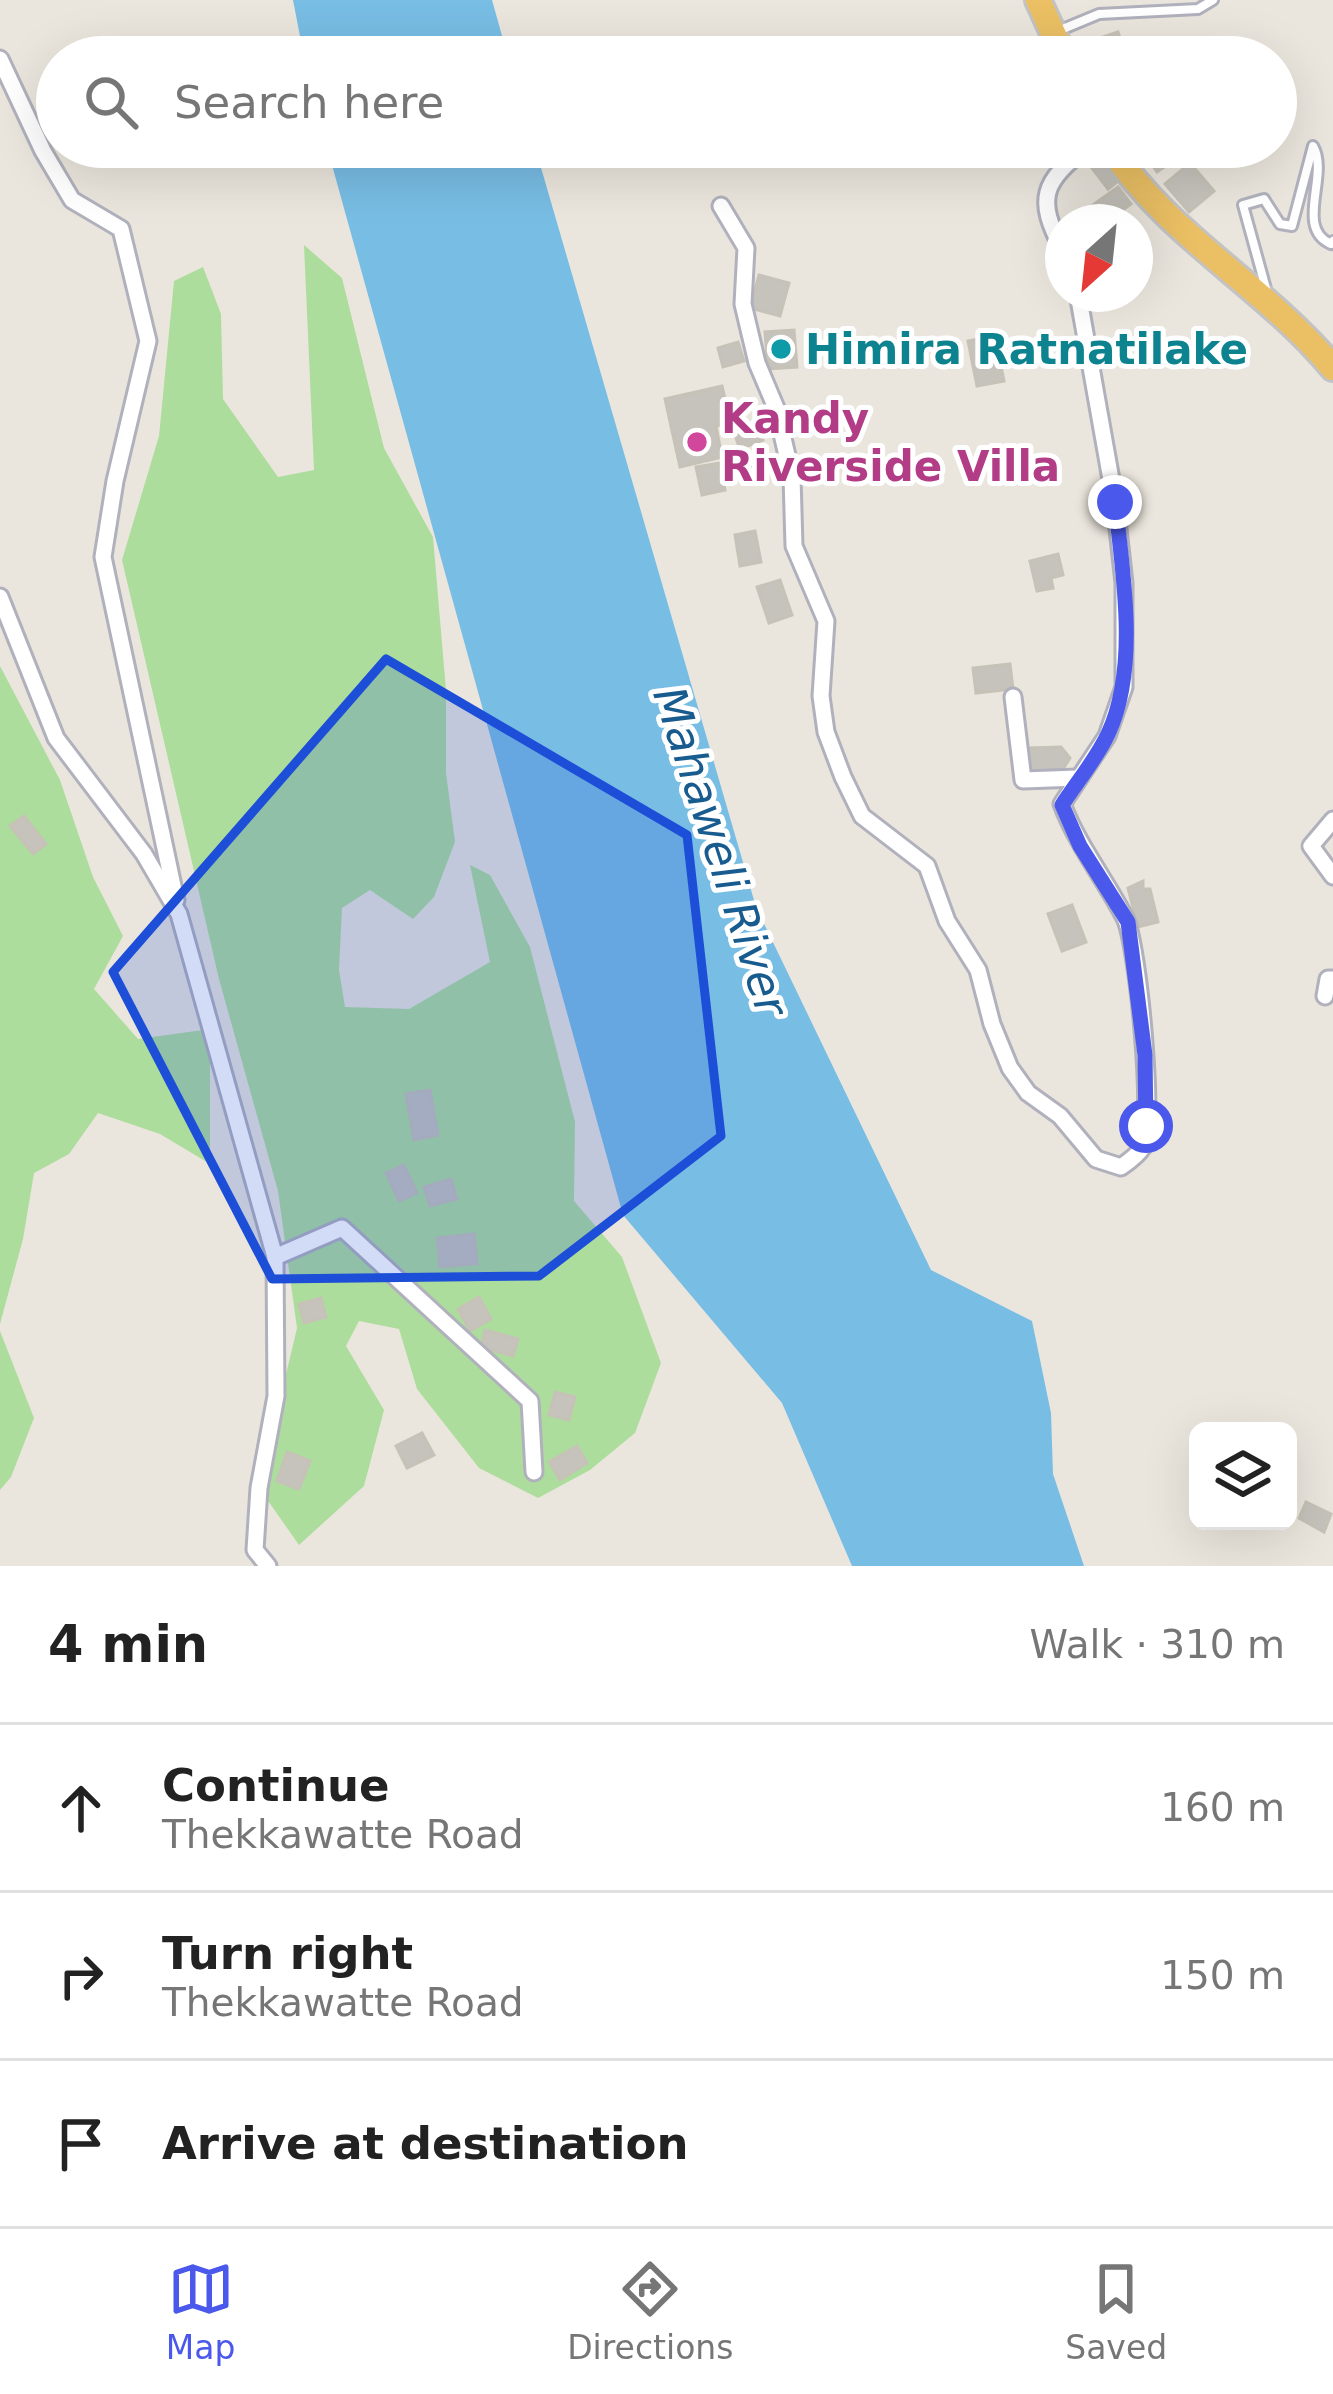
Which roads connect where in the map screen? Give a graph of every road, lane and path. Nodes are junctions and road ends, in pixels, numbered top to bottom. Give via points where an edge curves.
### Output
1 (1037, 0) edge
2 (1213, 0) edge
3 (1053, 33) junction
4 (1054, 36) edge
5 (0, 59) edge
6 (36, 134) edge
7 (54, 168) edge
8 (1061, 168) edge
9 (1128, 168) edge
10 (1047, 204) edge
11 (722, 206) dead end
12 (1333, 241) edge
13 (1269, 302) junction
14 (1081, 312) edge
15 (1333, 368) edge
16 (0, 597) edge
17 (1013, 697) dead end
18 (1078, 778) junction
19 (1333, 820) edge
20 (1333, 876) edge
21 (179, 914) junction
22 (274, 1257) junction
23 (534, 1472) dead end
24 (268, 1566) edge

1 - 3 highway
2 - 3 lane via 1198,9 1099,14
3 - 4 highway
5 - 6 street
7 - 21 street via 72,200 121,229 148,341 103,557
8 - 10 street via 1045,192
9 - 13 highway via 1174,221
11 - 18 street via 746,248 742,304 792,478 794,546 826,621 820,696 843,777 862,816 927,866 947,921 978,970 1010,1068 1096,1159 1121,1167 1141,1150 1145,1055 1128,922 1062,805
12 - 13 lane via 1321,240 1313,224 1320,172 1313,146 1292,226 1280,224 1264,199 1243,205
13 - 15 highway
14 - 18 street via 1115,502 1124,687 1108,736
16 - 21 street via 56,739 145,854
17 - 18 street via 1023,780
19 - 20 street via 1311,846
21 - 22 street
22 - 23 street via 341,1228 530,1401
22 - 24 street via 277,1396 255,1550

